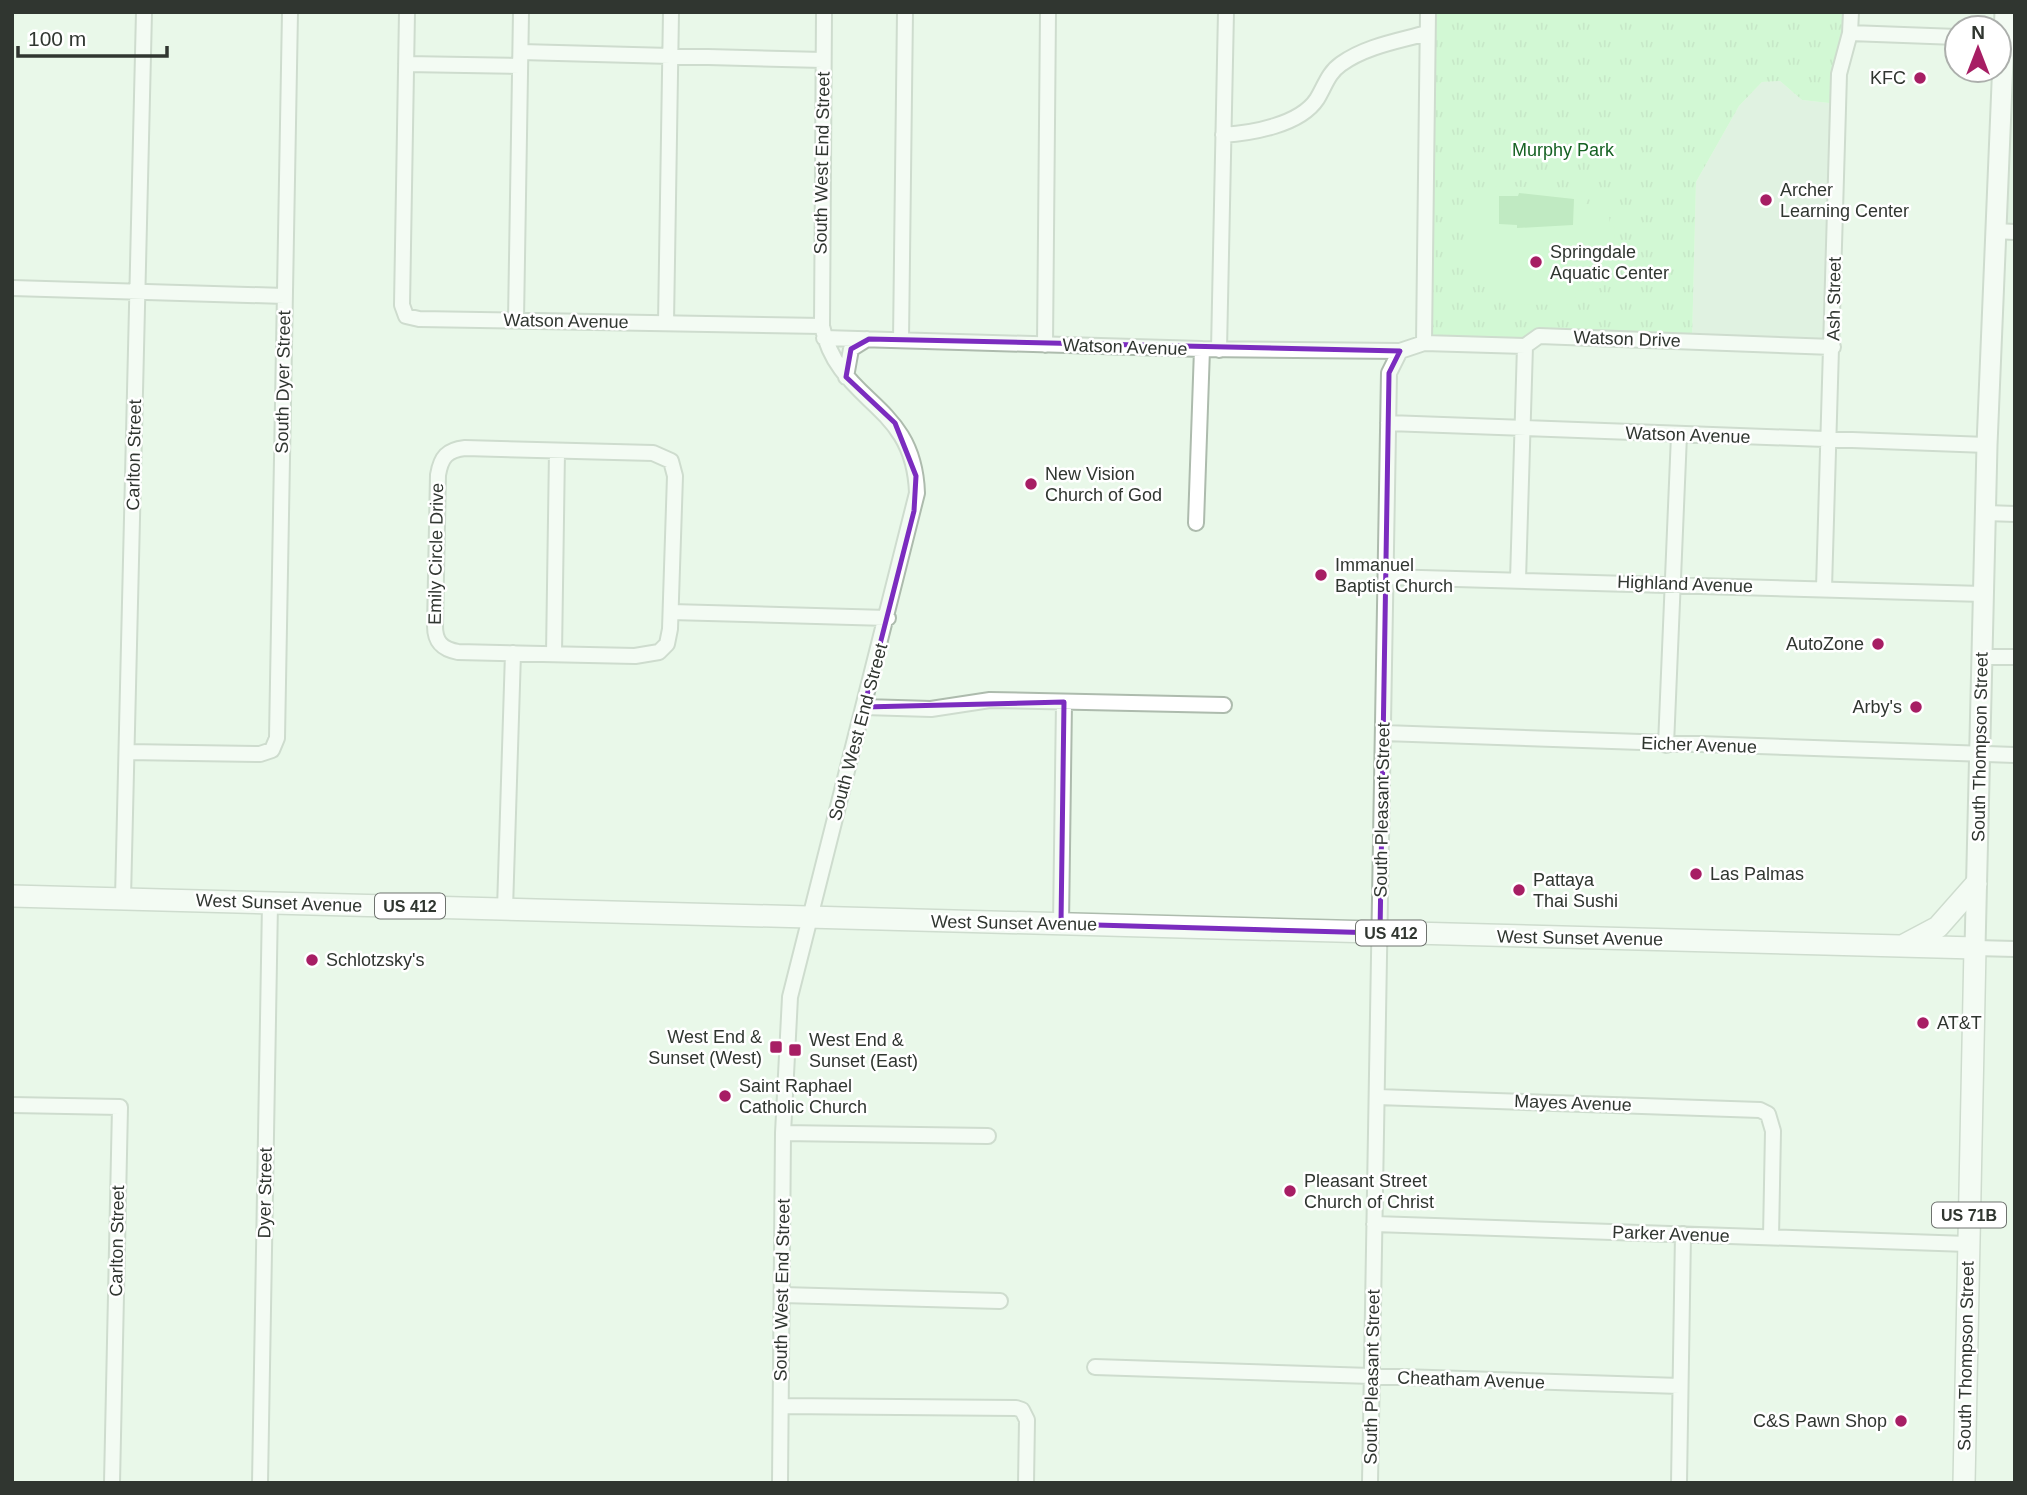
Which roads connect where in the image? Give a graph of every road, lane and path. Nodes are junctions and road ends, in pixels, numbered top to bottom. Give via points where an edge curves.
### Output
1 (144, 12) edge
2 (290, 12) edge
3 (407, 12) edge
4 (521, 12) edge
5 (671, 12) edge
6 (824, 12) edge
7 (905, 12) edge
8 (1048, 12) edge
9 (1226, 12) edge
10 (1428, 12) edge
11 (1851, 12) edge
12 (1427, 33) junction
13 (1850, 33) junction
14 (1943, 36) edge
15 (671, 56) junction
16 (521, 59) junction
17 (823, 60) junction
18 (406, 64) junction
19 (2002, 84) edge
20 (1223, 135) junction
21 (2005, 232) edge
22 (12, 288) edge
23 (138, 291) junction
24 (285, 296) junction
25 (516, 320) junction
26 (666, 323) junction
27 (823, 332) junction
28 (869, 339) junction
29 (901, 340) junction
30 (1424, 343) junction
31 (1045, 345) junction
32 (1525, 346) junction
33 (1833, 347) junction
34 (1202, 349) junction
35 (1219, 349) junction
36 (1400, 351) junction
37 (846, 377) junction
38 (1388, 423) junction
39 (1523, 429) junction
40 (1679, 435) junction
41 (1830, 439) junction
42 (1987, 444) junction
43 (557, 451) junction
44 (1986, 513) junction
45 (2015, 513) edge
46 (1196, 523) dead end
47 (1386, 577) junction
48 (1518, 580) junction
49 (1673, 584) junction
50 (1824, 588) junction
51 (1983, 594) junction
52 (671, 612) junction
53 (888, 618) junction
54 (513, 653) junction
55 (554, 654) junction
56 (1982, 657) junction
57 (2015, 657) edge
58 (1064, 702) junction
59 (1224, 705) dead end
60 (864, 708) junction
61 (1384, 733) junction
62 (1666, 745) junction
63 (127, 752) junction
64 (1979, 754) junction
65 (2015, 755) edge
66 (1976, 884) junction
67 (12, 896) edge
68 (123, 898) junction
69 (270, 902) junction
70 (505, 909) junction
71 (807, 918) junction
72 (1062, 924) junction
73 (1380, 933) junction
74 (1901, 946) junction
75 (1975, 948) junction
76 (2015, 949) edge
77 (1377, 1097) junction
78 (12, 1105) edge
79 (783, 1133) junction
80 (988, 1136) dead end
81 (1374, 1224) junction
82 (1684, 1234) junction
83 (1772, 1237) junction
84 (1968, 1244) junction
85 (782, 1296) junction
86 (1000, 1301) dead end
87 (1095, 1367) dead end
88 (1372, 1376) junction
89 (1680, 1386) junction
90 (781, 1406) junction
91 (112, 1483) edge
92 (260, 1483) edge
93 (780, 1483) edge
94 (1026, 1483) edge
95 (1370, 1483) edge
96 (1679, 1483) edge
97 (1964, 1483) edge

1 - 23 street, Carlton Street
2 - 24 street, South Dyer Street
3 - 18 street
4 - 16 street
5 - 15 street
6 - 17 street, South West End Street
7 - 29 street
8 - 31 street
9 - 20 street
10 - 12 street
11 - 13 street, Ash Street
12 - 20 street via 1363,51 1340,64 1316,100 1288,121
12 - 30 street
13 - 14 street
13 - 33 street, Ash Street via 1839,74
15 - 16 street
15 - 17 street
15 - 26 street
16 - 18 street
16 - 25 street
17 - 27 street, South West End Street
18 - 25 street, Watson Avenue via 402,304 406,316
19 - 21 main road, South Thompson Street / US 71B
20 - 35 street
21 - 42 main road, South Thompson Street / US 71B
22 - 23 street
23 - 24 street
23 - 63 street, Carlton Street
24 - 63 street, South Dyer Street via 277,738 272,750 260,754
25 - 26 street, Watson Avenue
26 - 27 street, Watson Avenue
27 - 28 street, Watson Avenue
27 - 37 street, South West End Street via 831,358
28 - 29 street, Watson Avenue
28 - 37 street via 851,349
29 - 31 street, Watson Avenue
30 - 32 street, Watson Drive
30 - 36 street, Watson Avenue
31 - 34 street, Watson Avenue
32 - 33 street, Watson Drive via 1539,336
32 - 39 street
33 - 41 street, Ash Street
34 - 35 street, Watson Avenue
34 - 46 street
35 - 36 street, Watson Avenue
36 - 38 street, South Pleasant Street via 1389,373
37 - 53 street, South West End Street via 895,423 914,461 917,493
38 - 39 street, Watson Avenue
38 - 47 street, South Pleasant Street
39 - 40 street, Watson Avenue
39 - 48 street
40 - 41 street, Watson Avenue
40 - 49 street
41 - 42 street, Watson Avenue
41 - 50 street, Ash Street
42 - 44 main road, South Thompson Street / US 71B
43 - 52 street, Emily Circle Drive via 653,453 671,460 675,476
43 - 54 street, Emily Circle Drive via 453,450 440,464 435,636 449,650
43 - 55 street
44 - 45 street
44 - 51 main road, South Thompson Street / US 71B
47 - 48 street, Highland Avenue
47 - 61 street, South Pleasant Street
48 - 49 street, Highland Avenue
49 - 50 street, Highland Avenue
49 - 62 street
50 - 51 street, Highland Avenue
51 - 56 main road, South Thompson Street / US 71B
52 - 53 street
52 - 55 street, Emily Circle Drive via 667,644 651,656
53 - 60 street, South West End Street
54 - 55 street, Emily Circle Drive
54 - 70 street
56 - 57 street
56 - 64 main road, South Thompson Street / US 71B
58 - 59 street
58 - 60 street via 990,700 931,709
58 - 72 street
60 - 71 street, South West End Street
61 - 62 street, Eicher Avenue
61 - 73 street, South Pleasant Street
62 - 64 street, Eicher Avenue
63 - 68 street, Carlton Street
64 - 65 street, Eicher Avenue
64 - 66 main road, South Thompson Street / US 71B
66 - 74 highway via 1938,927
66 - 75 main road, South Thompson Street / US 71B
67 - 68 highway, West Sunset Avenue / US 412
68 - 69 highway, West Sunset Avenue / US 412
69 - 70 highway, West Sunset Avenue / US 412
69 - 92 street, Dyer Street
70 - 71 highway, West Sunset Avenue / US 412
71 - 72 highway, West Sunset Avenue / US 412
71 - 79 street, South West End Street via 786,1024
72 - 73 highway, West Sunset Avenue / US 412
73 - 74 highway, West Sunset Avenue / US 412
73 - 77 street, South Pleasant Street
74 - 75 highway, West Sunset Avenue / US 412
75 - 76 street, West Sunset Avenue
75 - 84 highway, South Thompson Street / US 71B
77 - 81 street, South Pleasant Street
77 - 83 street, Mayes Avenue via 1751,1108 1768,1114 1773,1131
78 - 91 street, Carlton Street via 120,1107
79 - 80 street
79 - 85 street, South West End Street
81 - 82 street, Parker Avenue
81 - 88 street, South Pleasant Street
82 - 83 street, Parker Avenue
82 - 89 street
83 - 84 street, Parker Avenue
84 - 97 highway, South Thompson Street / US 71B
85 - 86 street
85 - 90 street, South West End Street
87 - 88 street, Cheatham Avenue
88 - 89 street, Cheatham Avenue
88 - 95 street, South Pleasant Street
89 - 96 street
90 - 93 street, South West End Street
90 - 94 street via 1016,1408 1027,1420

